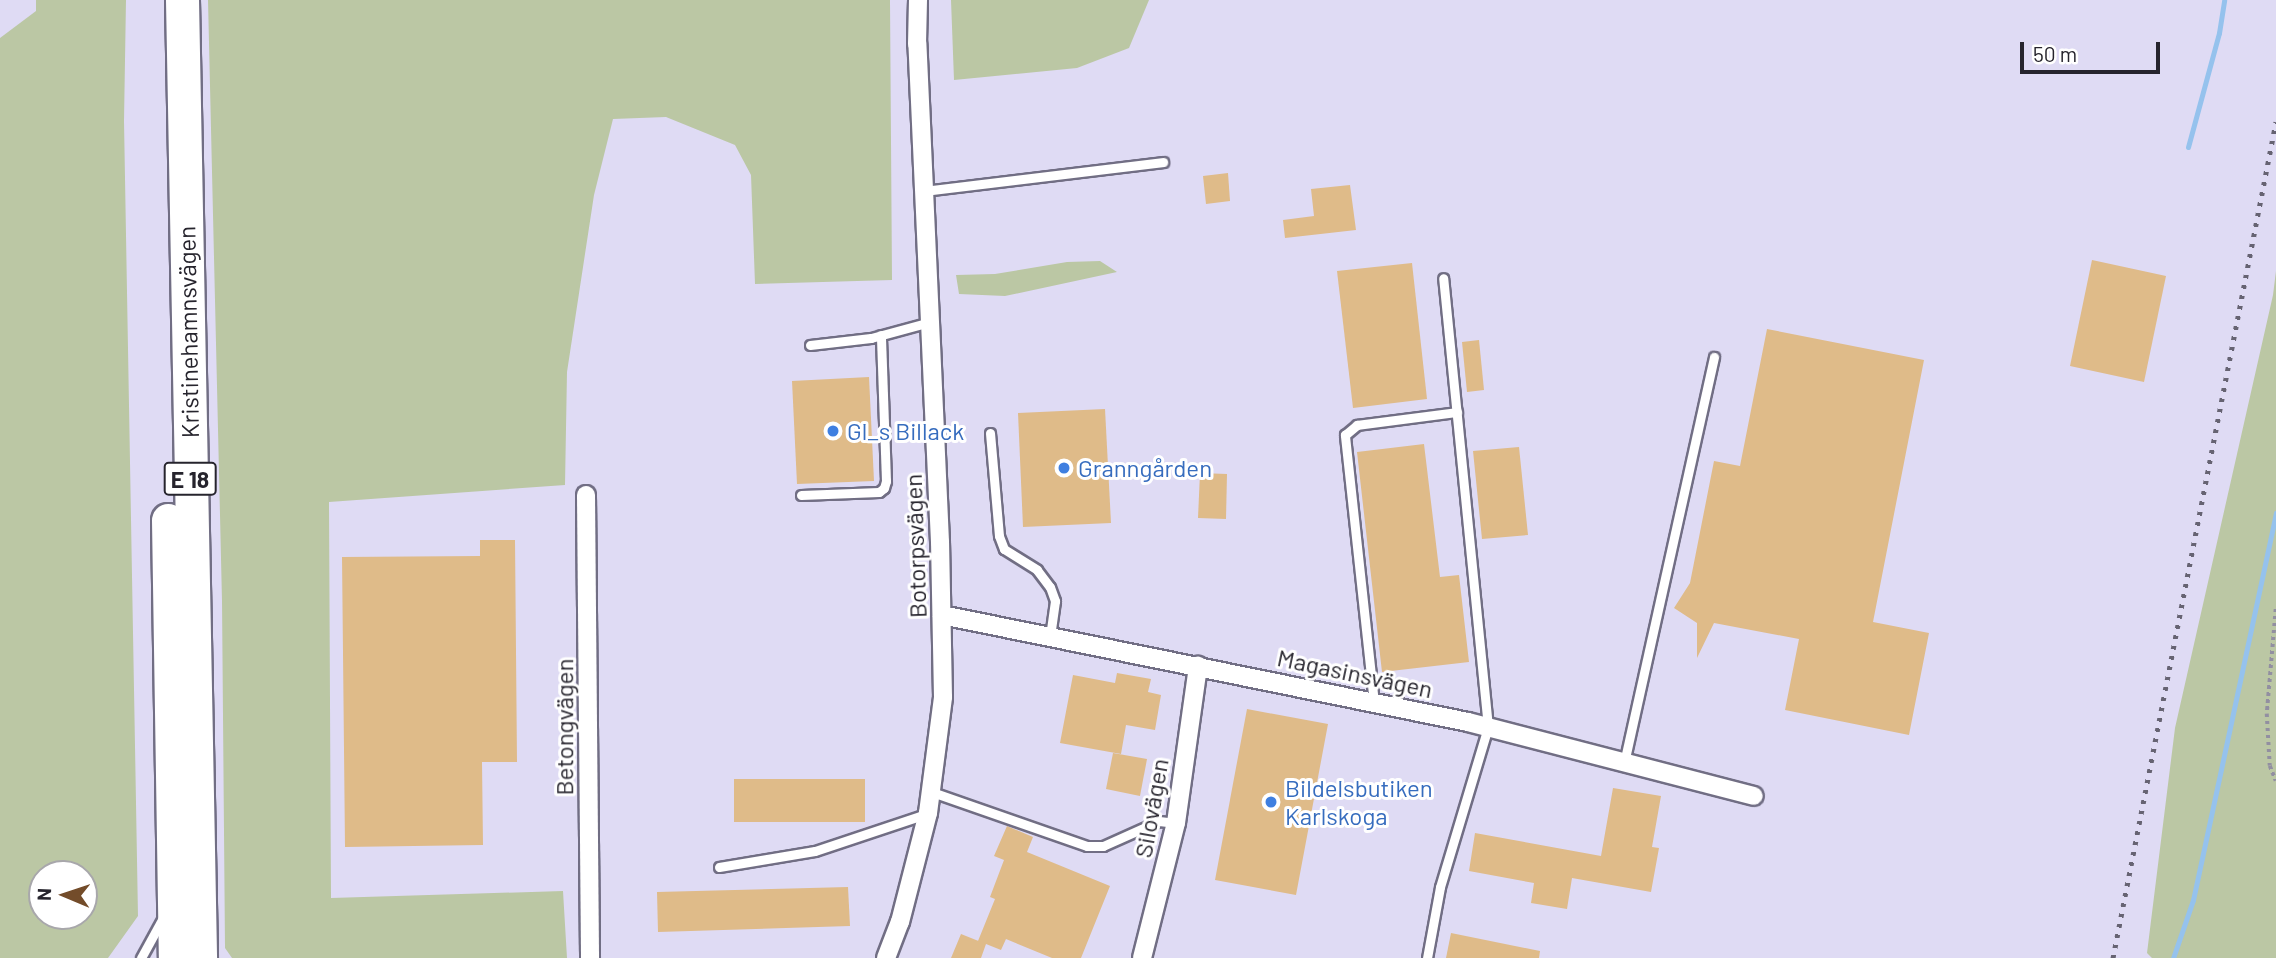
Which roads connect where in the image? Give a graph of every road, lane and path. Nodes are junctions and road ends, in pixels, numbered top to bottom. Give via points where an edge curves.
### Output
1 (159, 0) edge
2 (182, 0) edge
3 (918, 0) edge
4 (1163, 162) dead end
5 (924, 191) junction
6 (1443, 278) dead end
7 (930, 322) junction
8 (881, 335) junction
9 (810, 345) dead end
10 (1713, 357) dead end
11 (1457, 412) junction
12 (990, 433) dead end
13 (586, 495) dead end
14 (801, 495) dead end
15 (2276, 609) edge
16 (942, 615) junction
17 (1050, 636) junction
18 (1198, 666) junction
19 (2274, 678) edge
20 (1374, 703) junction
21 (1488, 727) junction
22 (1624, 763) junction
23 (2276, 781) edge
24 (932, 792) junction
25 (1754, 796) dead end
26 (928, 813) junction
27 (1176, 823) junction
28 (719, 867) dead end
29 (174, 896) junction
30 (141, 958) edge
31 (175, 958) edge
32 (200, 958) edge
33 (590, 958) edge
34 (886, 958) edge
35 (1142, 958) edge
36 (1427, 958) edge

1 - 29 highway, Kristinehamnsvägen / E 18
2 - 32 highway, Kristinehamnsvägen / E 18
3 - 5 street, Botorpsvägen
4 - 5 lane
5 - 7 street, Botorpsvägen
6 - 11 lane
7 - 8 lane
7 - 16 street, Botorpsvägen
8 - 9 lane
8 - 14 lane via 884,488 879,492
10 - 22 lane
11 - 20 lane via 1357,425 1345,435
11 - 21 lane
12 - 17 lane via 999,536 1004,549 1037,570 1050,587 1055,601
13 - 33 street, Betongvägen
15 - 19 path
16 - 17 street, Magasinsvägen
16 - 24 street, Botorpsvägen via 943,696
17 - 18 street, Magasinsvägen
18 - 20 street, Magasinsvägen
18 - 27 street, Silovägen
19 - 23 path via 2267,714 2270,766
20 - 21 street, Magasinsvägen
21 - 22 street, Magasinsvägen
21 - 36 lane via 1440,887
22 - 25 street, Magasinsvägen
24 - 26 street, Botorpsvägen
24 - 27 lane via 1087,846 1103,846 1159,821
26 - 28 lane via 816,852
26 - 34 street, Botorpsvägen
27 - 35 street, Silovägen
29 - 30 lane, E 18
29 - 31 highway, Kristinehamnsvägen / E 18

